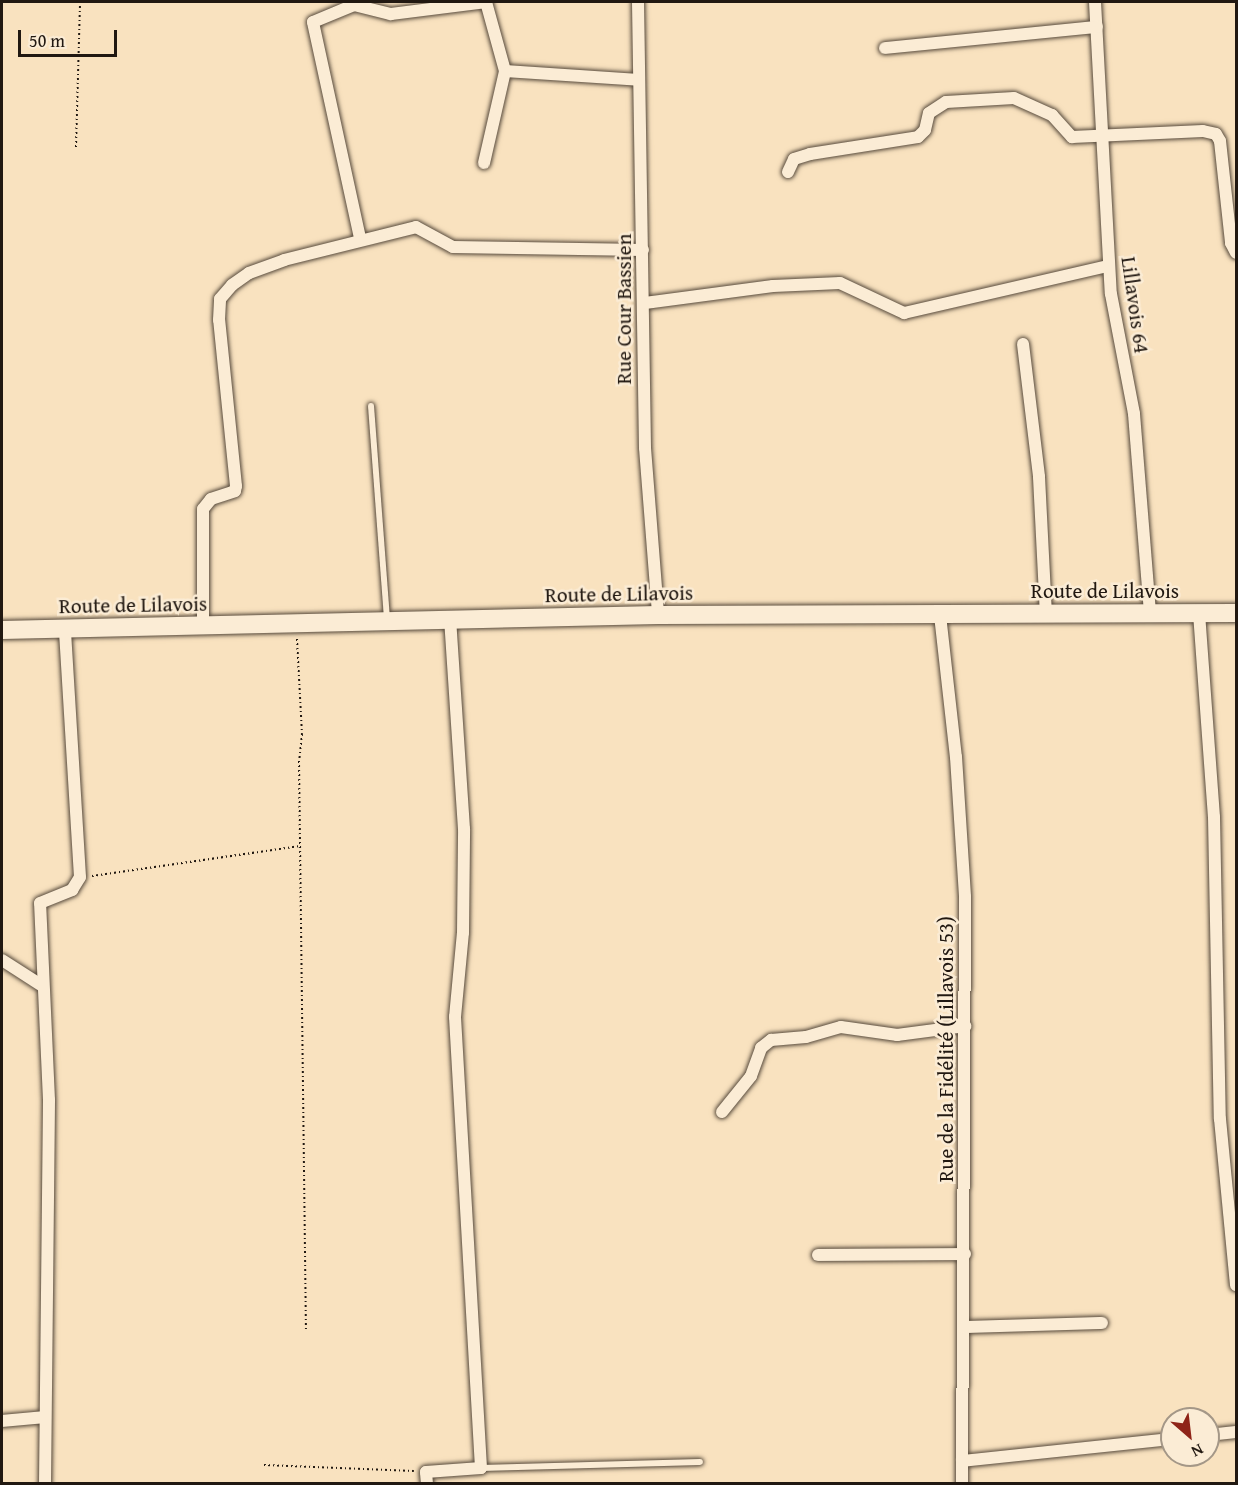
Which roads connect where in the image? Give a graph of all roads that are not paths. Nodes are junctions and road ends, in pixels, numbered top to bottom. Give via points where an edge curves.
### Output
1 (486, 2) edge
2 (638, 2) edge
3 (1095, 2) edge
4 (1097, 27) junction
5 (885, 48) dead end
6 (505, 71) junction
7 (639, 81) junction
8 (1104, 138) junction
9 (484, 163) dead end
10 (788, 172) dead end
11 (360, 238) junction
12 (644, 250) junction
13 (1236, 253) edge
14 (1108, 266) junction
15 (645, 303) junction
16 (1023, 344) dead end
17 (371, 406) dead end
18 (1236, 612) edge
19 (1046, 613) junction
20 (1150, 613) junction
21 (1199, 613) junction
22 (658, 615) junction
23 (940, 615) junction
24 (450, 620) junction
25 (387, 622) junction
26 (202, 627) junction
27 (65, 629) junction
28 (2, 630) edge
29 (2, 960) edge
30 (41, 985) junction
31 (965, 1026) junction
32 (722, 1112) dead end
33 (965, 1254) junction
34 (818, 1256) dead end
35 (1236, 1286) edge
36 (1102, 1323) dead end
37 (964, 1327) junction
38 (45, 1417) junction
39 (2, 1420) edge
40 (1236, 1432) edge
41 (1220, 1434) edge
42 (1160, 1440) edge
43 (962, 1461) junction
44 (700, 1462) dead end
45 (481, 1468) junction
46 (426, 1478) edge
47 (45, 1484) edge
48 (962, 1484) edge

1 - 6 street
1 - 11 street via 391,14 354,5 313,22
2 - 7 street, Rue Cour Bassien
3 - 4 street, Lillavois 64
4 - 5 street
4 - 8 street, Lillavois 64
6 - 7 street
6 - 9 street
7 - 12 street, Rue Cour Bassien
8 - 10 street via 1072,137 1052,115 1014,98 946,102 929,113 925,130 918,137 810,154 794,159
8 - 13 street via 1203,131 1216,134 1220,141 1231,243
8 - 14 street, Lillavois 64
11 - 12 street via 416,227 453,247
11 - 26 street via 249,273 220,299 236,486 235,491 211,499 203,509
12 - 15 street, Rue Cour Bassien
14 - 15 street via 904,313 840,284 772,286
14 - 20 street, Lillavois 64 via 1134,414
15 - 22 street, Rue Cour Bassien via 645,448
16 - 19 street via 1039,477
17 - 25 lane
18 - 21 main road, Route de Lilavois
19 - 20 main road, Route de Lilavois
19 - 23 main road, Route de Lilavois
20 - 21 main road, Route de Lilavois
21 - 35 street via 1214,817 1220,1119
22 - 23 main road, Route de Lilavois
22 - 24 main road, Route de Lilavois
23 - 31 street, Rue de la Fidélité (Lillavois 53) via 956,757 964,897
24 - 25 main road, Route de Lilavois
24 - 45 street via 464,829 463,933 455,1017
25 - 26 main road, Route de Lilavois
26 - 27 main road, Route de Lilavois
27 - 28 main road, Route de Lilavois
27 - 30 street via 80,877 72,890 40,903
29 - 30 street
30 - 38 street via 49,1100
31 - 32 street via 897,1035 841,1027 806,1037 771,1040 761,1048 751,1076
31 - 33 street, Rue de la Fidélité (Lillavois 53)
33 - 34 street
33 - 37 street, Rue de la Fidélité (Lillavois 53)
36 - 37 street
37 - 43 street, Rue de la Fidélité (Lillavois 53)
38 - 39 street
38 - 47 street
40 - 41 street
42 - 43 street
43 - 48 street, Rue de la Fidélité (Lillavois 53)
44 - 45 lane
45 - 46 street

